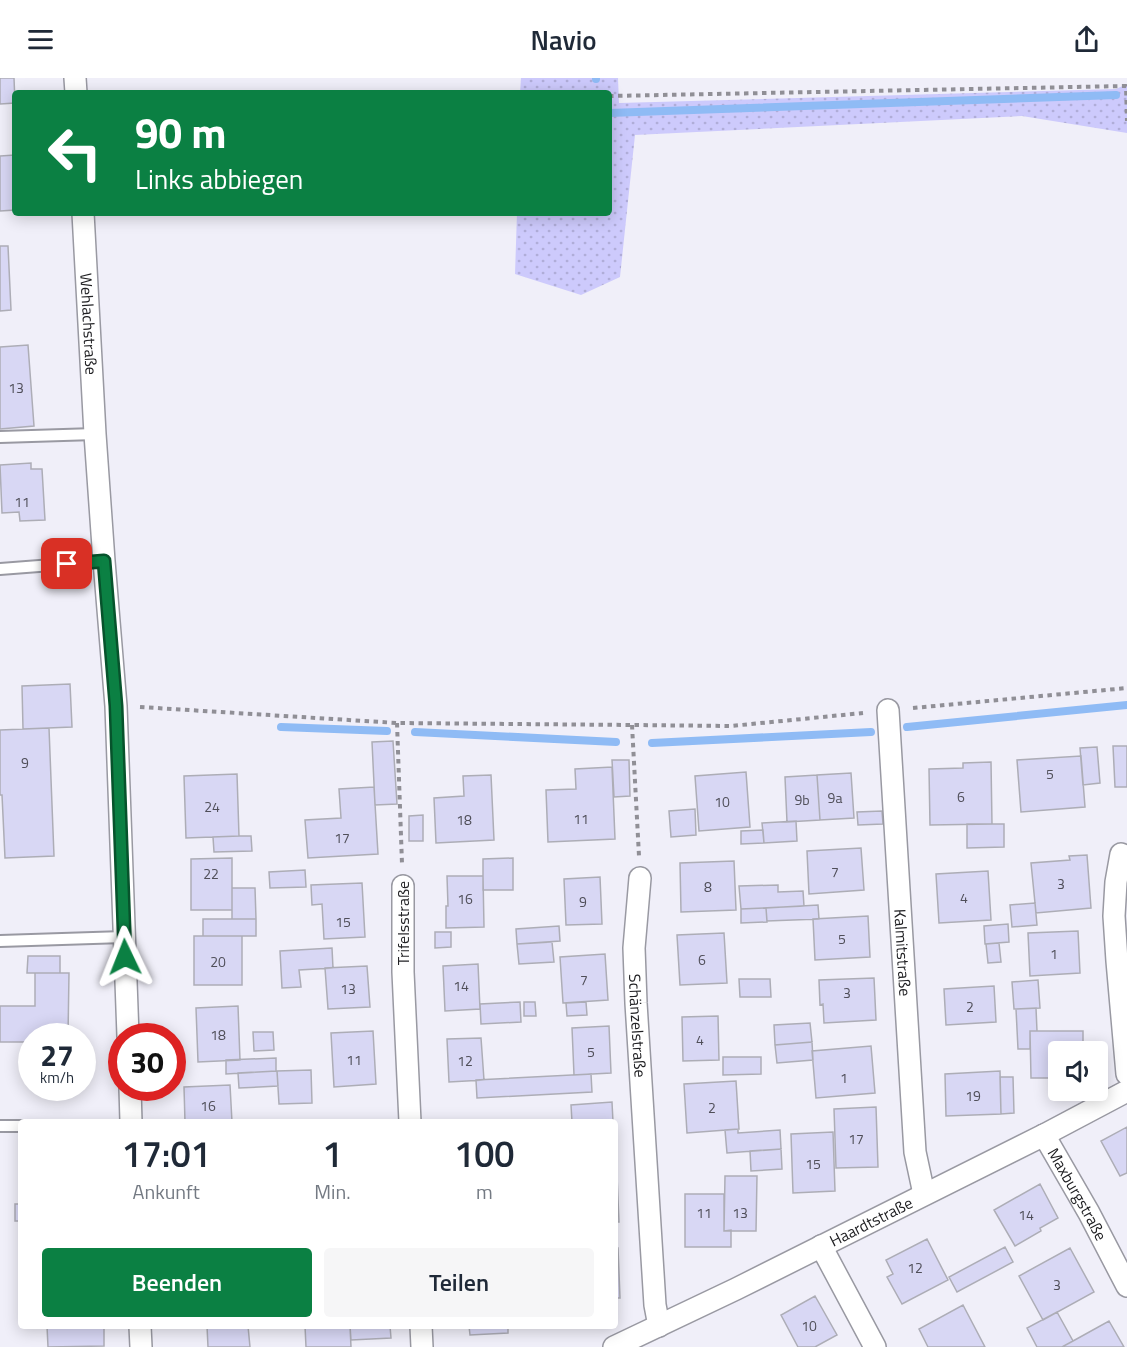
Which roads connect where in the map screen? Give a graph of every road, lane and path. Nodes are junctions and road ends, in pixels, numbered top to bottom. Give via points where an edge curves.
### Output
1 (1126, 85) edge
2 (612, 96) edge
3 (1127, 121) edge
4 (83, 216) edge
5 (95, 434) junction
6 (0, 437) edge
7 (104, 561) junction
8 (0, 569) edge
9 (1127, 688) edge
10 (116, 706) junction
11 (888, 710) junction
12 (397, 723) junction
13 (632, 725) junction
14 (1121, 854) dead end
15 (640, 878) joint
16 (403, 886) joint
17 (124, 937) junction
18 (0, 941) edge
19 (127, 1023) edge
20 (1127, 1074) edge
21 (1127, 1091) edge
22 (130, 1101) edge
23 (131, 1119) edge
24 (411, 1119) edge
25 (0, 1126) edge
26 (18, 1126) edge
27 (1044, 1135) junction
28 (924, 1194) junction
29 (821, 1246) junction
30 (1127, 1286) edge
31 (658, 1326) junction
32 (140, 1329) edge
33 (421, 1329) edge
34 (141, 1347) edge
35 (422, 1347) edge
36 (614, 1347) edge
37 (875, 1347) edge

1 - 2 path
1 - 3 path
4 - 5 street, Wehlachstraße
5 - 6 lane
5 - 7 street, Wehlachstraße
7 - 8 lane
7 - 10 street, Wehlachstraße
9 - 11 path
10 - 12 path
10 - 17 street, Wehlachstraße
11 - 13 path via 731,726
11 - 28 street, Kalmitstraße via 915,1152
12 - 13 path
12 - 16 path, Trifelsstraße
13 - 15 path
14 - 20 street via 1114,916
15 - 31 street, Schänzelstraße via 634,948 636,1003
16 - 24 street, Trifelsstraße
17 - 18 lane
17 - 19 street, Wehlachstraße
21 - 27 street, Haardtstraße
22 - 23 street
25 - 26 lane
27 - 28 street, Haardtstraße
27 - 30 street, Maxburgstraße
28 - 29 street, Haardtstraße
29 - 31 street, Haardtstraße
29 - 37 street
31 - 36 street, Haardtstraße
32 - 34 street
33 - 35 street

